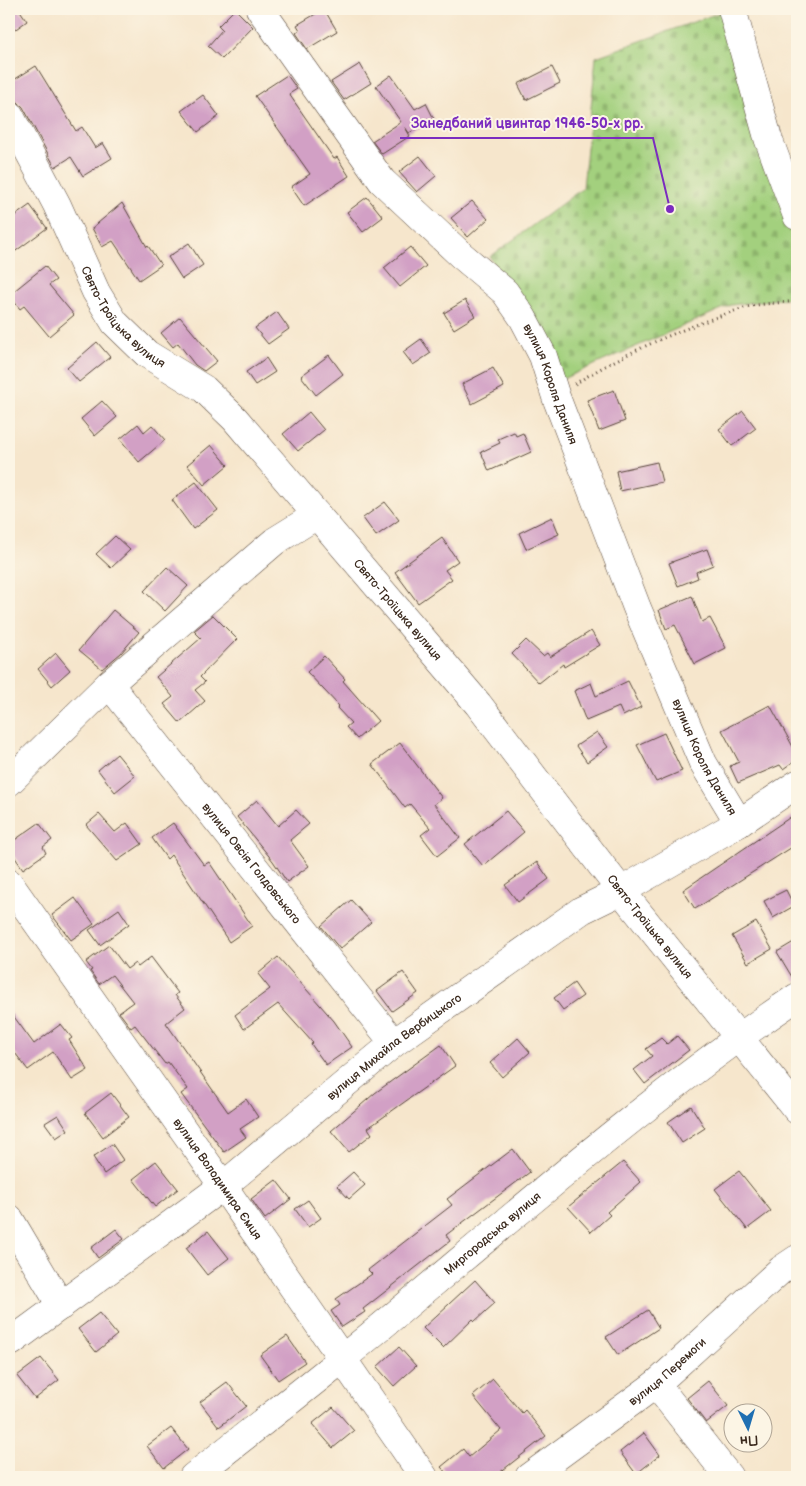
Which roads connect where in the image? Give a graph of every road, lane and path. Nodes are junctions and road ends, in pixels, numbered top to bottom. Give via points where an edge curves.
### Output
1 (260, 9) edge
2 (732, 9) edge
3 (9, 114) edge
4 (797, 216) edge
5 (797, 301) edge
6 (556, 397) junction
7 (317, 515) junction
8 (109, 684) junction
9 (9, 782) edge
10 (797, 784) edge
11 (740, 823) junction
12 (9, 883) edge
13 (621, 891) junction
14 (797, 997) edge
15 (738, 1037) junction
16 (394, 1043) junction
17 (797, 1110) edge
18 (223, 1186) junction
19 (9, 1218) edge
20 (797, 1259) edge
21 (60, 1306) junction
22 (12, 1342) dead end
23 (342, 1359) junction
24 (656, 1384) junction
25 (193, 1477) edge
26 (424, 1477) edge
27 (529, 1477) edge
28 (730, 1477) edge

1 - 6 street, вулиця Короля Даниля via 382,181 505,292 543,356
2 - 4 street via 768,138
3 - 7 street, Свято-Троїцька вулиця via 57,205 96,292 115,323 147,354 214,398
5 - 6 path via 749,306 669,337 593,372
6 - 11 street, вулиця Короля Даниля via 636,608 703,763
7 - 8 street via 275,541
7 - 13 street, Свято-Троїцька вулиця via 478,704
8 - 9 street
8 - 16 street, вулиця Овсія Голдовського
10 - 11 street, вулиця Михайла Вербицького
11 - 13 street, вулиця Михайла Вербицького
12 - 18 street, вулиця Володимира Ємця
13 - 15 street, Свято-Троїцька вулиця
13 - 16 street, вулиця Михайла Вербицького via 582,910
14 - 15 street, Миргородська вулиця
15 - 17 street, Свято-Троїцька вулиця
15 - 23 street, Миргородська вулиця via 540,1192
16 - 18 street, вулиця Михайла Вербицького
18 - 21 street, вулиця Михайла Вербицького
18 - 23 street, вулиця Володимира Ємця
19 - 21 street
20 - 24 street, вулиця Перемоги
21 - 22 street, вулиця Михайла Вербицького
23 - 25 street, Миргородська вулиця
23 - 26 street, вулиця Володимира Ємця
24 - 27 street, вулиця Перемоги
24 - 28 street

